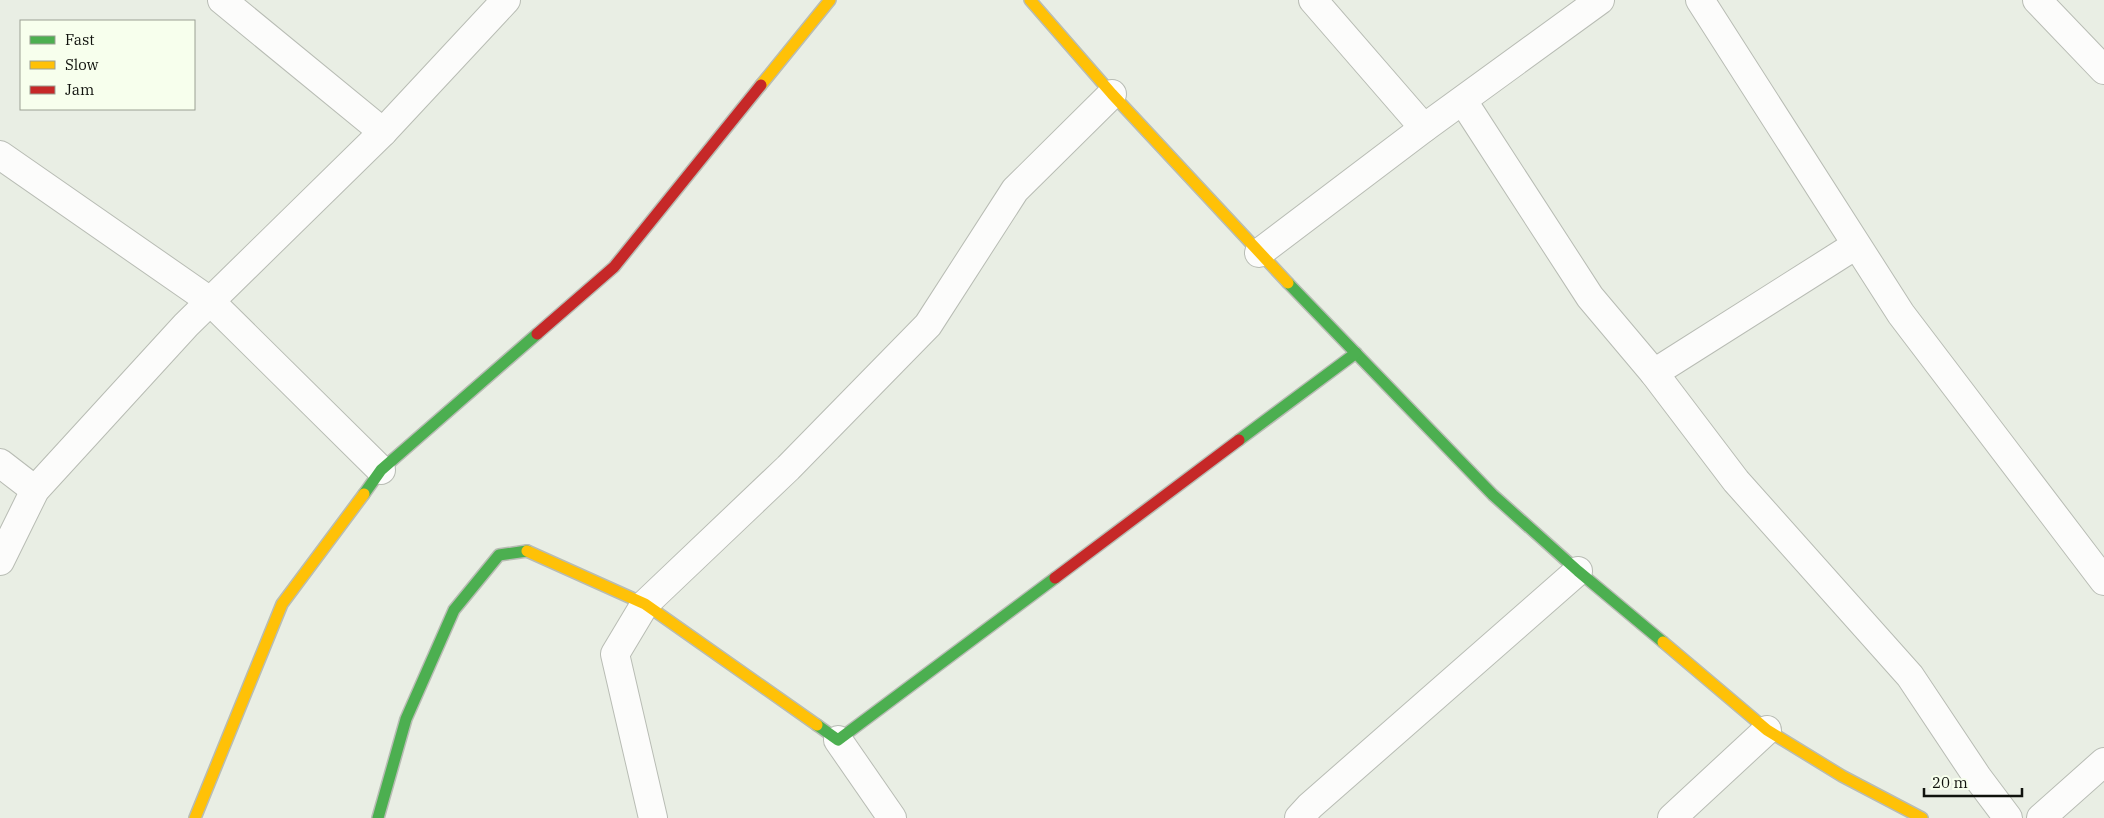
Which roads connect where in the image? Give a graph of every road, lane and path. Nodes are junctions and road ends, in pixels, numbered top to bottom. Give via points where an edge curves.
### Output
1 (222, 0) edge
2 (506, 0) edge
3 (830, 0) edge
4 (1030, 0) edge
5 (1313, 0) edge
6 (1600, 0) edge
7 (1700, 0) edge
8 (2037, 0) edge
9 (2104, 70) edge
10 (1112, 94) junction
11 (1463, 101) junction
12 (1424, 128) junction
13 (383, 132) junction
14 (0, 155) edge
15 (1856, 245) junction
16 (1259, 253) junction
17 (210, 301) junction
18 (1356, 353) junction
19 (1654, 374) junction
20 (0, 463) edge
21 (381, 470) junction
22 (35, 490) junction
23 (0, 561) edge
24 (1578, 571) junction
25 (2104, 581) edge
26 (645, 604) junction
27 (1767, 730) junction
28 (838, 740) junction
29 (2104, 762) edge
30 (195, 818) edge
31 (378, 818) edge
32 (653, 818) edge
33 (892, 818) edge
34 (1299, 818) edge
35 (1672, 818) edge
36 (1922, 818) edge
37 (2008, 818) edge
38 (2041, 818) edge

1 - 13 street
2 - 13 street
3 - 21 street via 614,267
4 - 10 street
5 - 12 street
6 - 11 street
7 - 15 street
8 - 9 street
10 - 16 street
10 - 26 street via 1015,190 928,325 788,468
11 - 12 street
11 - 19 street via 1590,297
12 - 16 street
13 - 17 street
14 - 17 street
15 - 19 street
15 - 25 street via 1901,314
16 - 18 street
17 - 21 street
17 - 22 street
18 - 24 street via 1493,495
18 - 28 street
19 - 37 street via 1736,481 1910,676
20 - 22 street
21 - 30 street via 282,604
22 - 23 street
24 - 27 street
24 - 34 street
26 - 28 street
26 - 31 street via 530,551 499,556 454,610 406,719
26 - 32 street via 615,654
27 - 35 street
27 - 36 street via 1842,776
28 - 33 street
29 - 38 street

